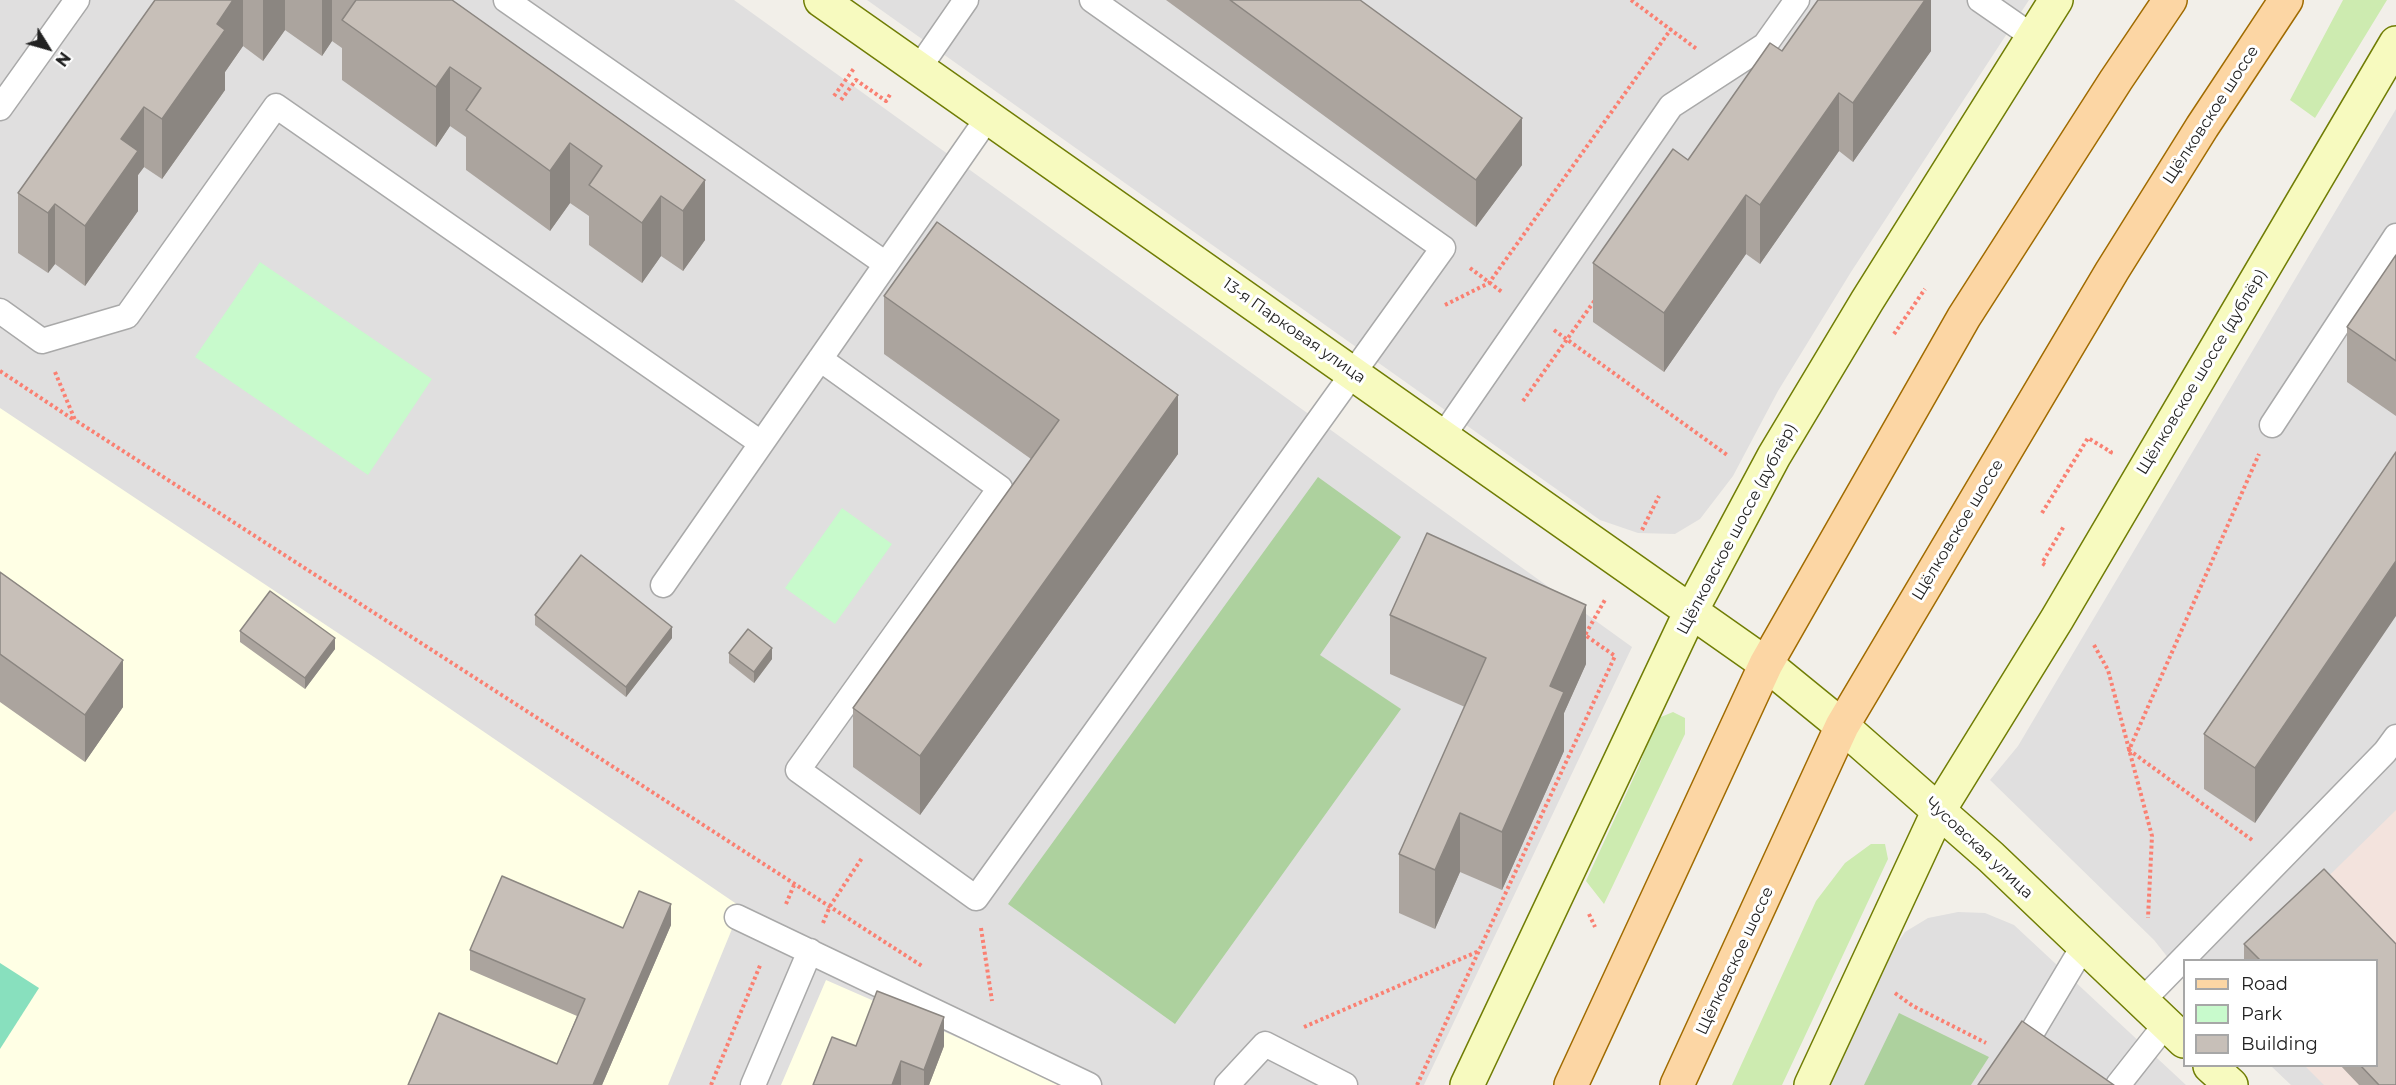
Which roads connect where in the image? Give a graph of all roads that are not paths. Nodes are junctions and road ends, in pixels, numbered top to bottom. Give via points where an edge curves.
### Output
1 (78, 0) edge
2 (506, 0) edge
3 (821, 0) edge
4 (966, 0) edge
5 (1092, 0) edge
6 (1797, 0) edge
7 (1980, 0) edge
8 (2056, 0) edge
9 (2170, 0) edge
10 (2286, 0) edge
11 (2032, 36) junction
12 (2396, 43) edge
13 (919, 68) junction
14 (0, 108) edge
15 (989, 116) junction
16 (2396, 236) edge
17 (886, 264) junction
18 (0, 311) edge
19 (820, 359) junction
20 (1353, 373) junction
21 (2272, 425) road end
22 (1443, 436) junction
23 (761, 443) junction
24 (663, 585) dead end
25 (1691, 611) junction
26 (1766, 664) junction
27 (1842, 726) junction
28 (2396, 737) edge
29 (1939, 810) junction
30 (736, 917) dead end
31 (2084, 945) junction
32 (810, 951) junction
33 (2183, 959) edge
34 (2183, 959) edge
35 (2142, 1001) junction
36 (2175, 1033) edge
37 (2212, 1067) edge
38 (753, 1085) edge
39 (1089, 1085) edge
40 (1227, 1085) edge
41 (1345, 1085) edge
42 (1467, 1085) edge
43 (1571, 1085) edge
44 (1677, 1085) edge
45 (1811, 1085) edge
46 (1998, 1085) edge
47 (2118, 1085) edge
48 (2231, 1085) edge

1 - 14 lane
2 - 17 lane
3 - 13 street, 13-я Парковая улица
4 - 13 lane
5 - 20 lane via 1443,248
6 - 22 lane via 1765,45 1671,106
7 - 11 lane
8 - 11 street, Щёлковское шоссе (дублёр)
9 - 26 main road via 1964,317
10 - 27 main road, Щёлковское шоссе via 2112,271
11 - 25 street, Щёлковское шоссе (дублёр) via 1774,456
12 - 29 street, Щёлковское шоссе (дублёр) via 2057,619
13 - 15 street, 13-я Парковая улица
15 - 17 lane
15 - 20 street, 13-я Парковая улица
16 - 21 lane
17 - 19 lane
18 - 23 lane via 42,340 127,316 276,106
19 - 20 lane via 1000,488 798,770 976,898
19 - 23 lane
20 - 22 street, 13-я Парковая улица
22 - 25 street, 13-я Парковая улица
23 - 24 lane
25 - 26 street, 13-я Парковая улица
25 - 42 street, Щёлковское шоссе (дублёр)
26 - 27 street, Чусовская улица
26 - 43 main road
27 - 29 street, Чусовская улица
27 - 44 main road, Щёлковское шоссе
28 - 33 lane
29 - 31 street, Чусовская улица
29 - 45 street, Щёлковское шоссе (дублёр)
30 - 32 lane
31 - 35 street, Чусовская улица
31 - 46 lane via 2025,1064
32 - 38 lane
32 - 39 lane
34 - 35 lane
35 - 36 street, Чусовская улица
36 - 47 lane
37 - 48 street
40 - 41 lane via 1265,1044

